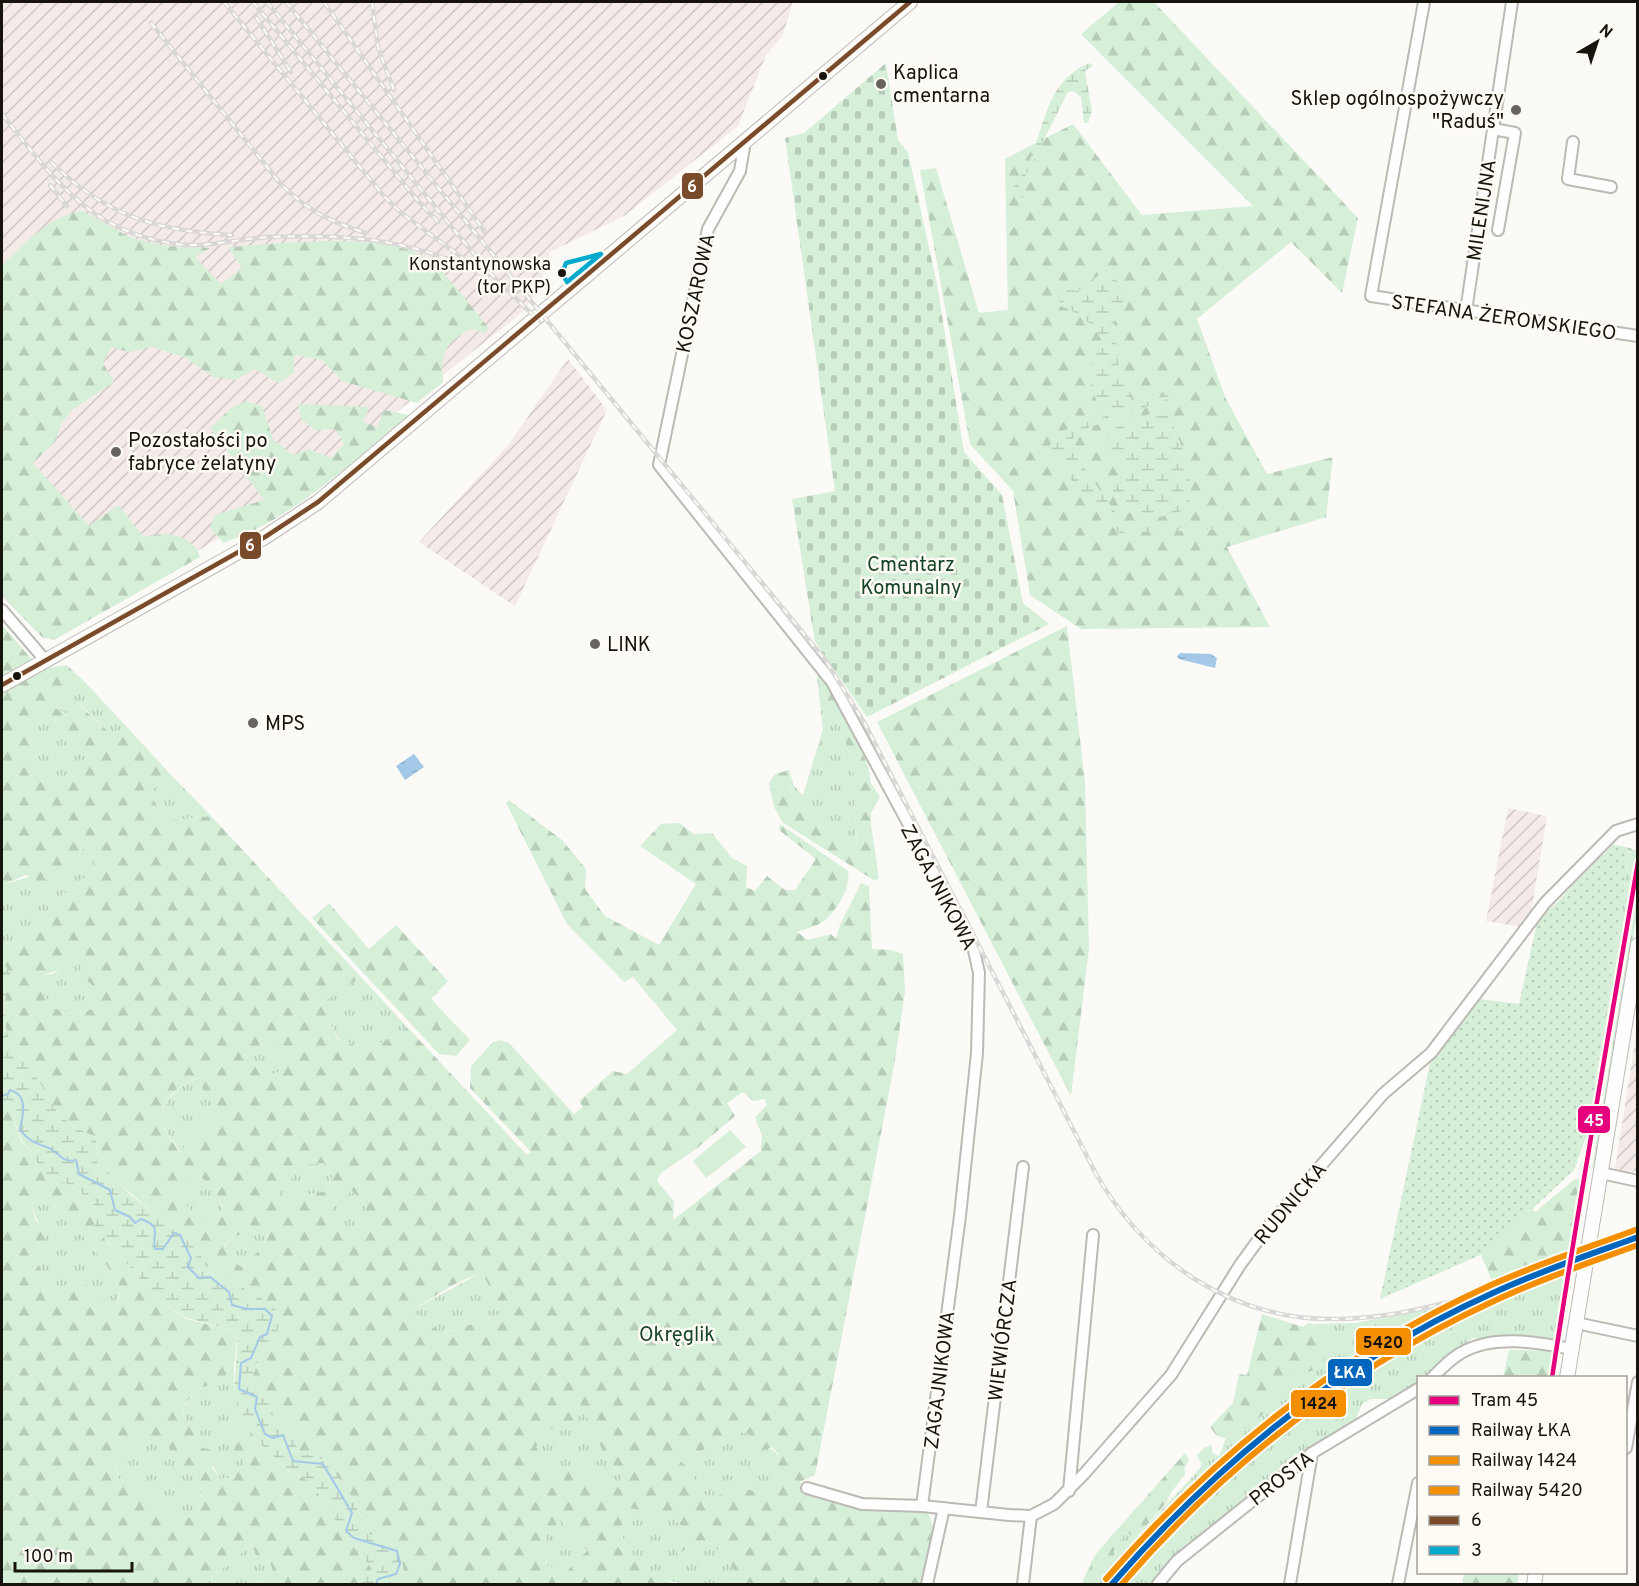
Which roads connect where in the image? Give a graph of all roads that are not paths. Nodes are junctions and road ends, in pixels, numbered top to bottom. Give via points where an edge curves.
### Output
1 (910, 2) edge
2 (1424, 2) edge
3 (1512, 2) edge
4 (1493, 129) junction
5 (745, 141) junction
6 (1573, 142) dead end
7 (1611, 187) dead end
8 (1481, 206) junction
9 (1501, 209) junction
10 (1498, 230) dead end
11 (1466, 311) junction
12 (1638, 336) edge
13 (660, 451) joint
14 (2, 610) edge
15 (45, 660) junction
16 (2, 684) edge
17 (1638, 824) edge
18 (1638, 945) edge
19 (1023, 1167) dead end
20 (1601, 1173) junction
21 (1638, 1181) edge
22 (1093, 1235) dead end
23 (1576, 1323) junction
24 (1638, 1335) edge
25 (1572, 1349) junction
26 (1437, 1375) edge
27 (1567, 1376) edge
28 (1638, 1382) edge
29 (1417, 1390) edge
30 (1627, 1442) edge
31 (1312, 1453) junction
32 (807, 1488) dead end
33 (1068, 1491) junction
34 (1417, 1494) edge
35 (922, 1506) junction
36 (944, 1508) junction
37 (981, 1512) junction
38 (1031, 1516) junction
39 (927, 1584) edge
40 (1023, 1584) edge
41 (1158, 1584) edge
42 (1290, 1584) edge
43 (1398, 1584) edge

1 - 5 main road
2 - 11 street, STEFANA ŻEROMSKIEGO via 1371,296
3 - 4 street, MILENIJNA
4 - 8 street, MILENIJNA
4 - 9 street via 1515,133
5 - 13 street, KOSZAROWA via 740,171 708,229
5 - 15 main road via 318,502 265,537
6 - 7 street via 1568,179
8 - 9 street
8 - 11 street, MILENIJNA
9 - 10 street
11 - 12 street, STEFANA ŻEROMSKIEGO
13 - 35 street, ZAGAJNIKOWA via 663,472 832,682 964,927 975,956 980,991 976,1053 960,1216
14 - 15 street
15 - 16 main road
17 - 33 street, RUDNICKA via 1616,831 1545,903 1431,1053 1383,1094 1267,1228 1171,1375
18 - 20 main road
19 - 37 street, WIEWIÓRCZA
20 - 21 street
20 - 23 main road
22 - 33 street
23 - 24 street
23 - 25 main road
25 - 26 street via 1487,1342 1460,1353
25 - 27 main road
28 - 30 street
29 - 31 street, PROSTA
31 - 41 street, PROSTA via 1177,1561
31 - 42 street
32 - 35 street via 862,1504
33 - 38 street, RUDNICKA via 1049,1508
34 - 43 street
35 - 36 street
36 - 37 street
36 - 39 street
37 - 38 street
38 - 40 street

